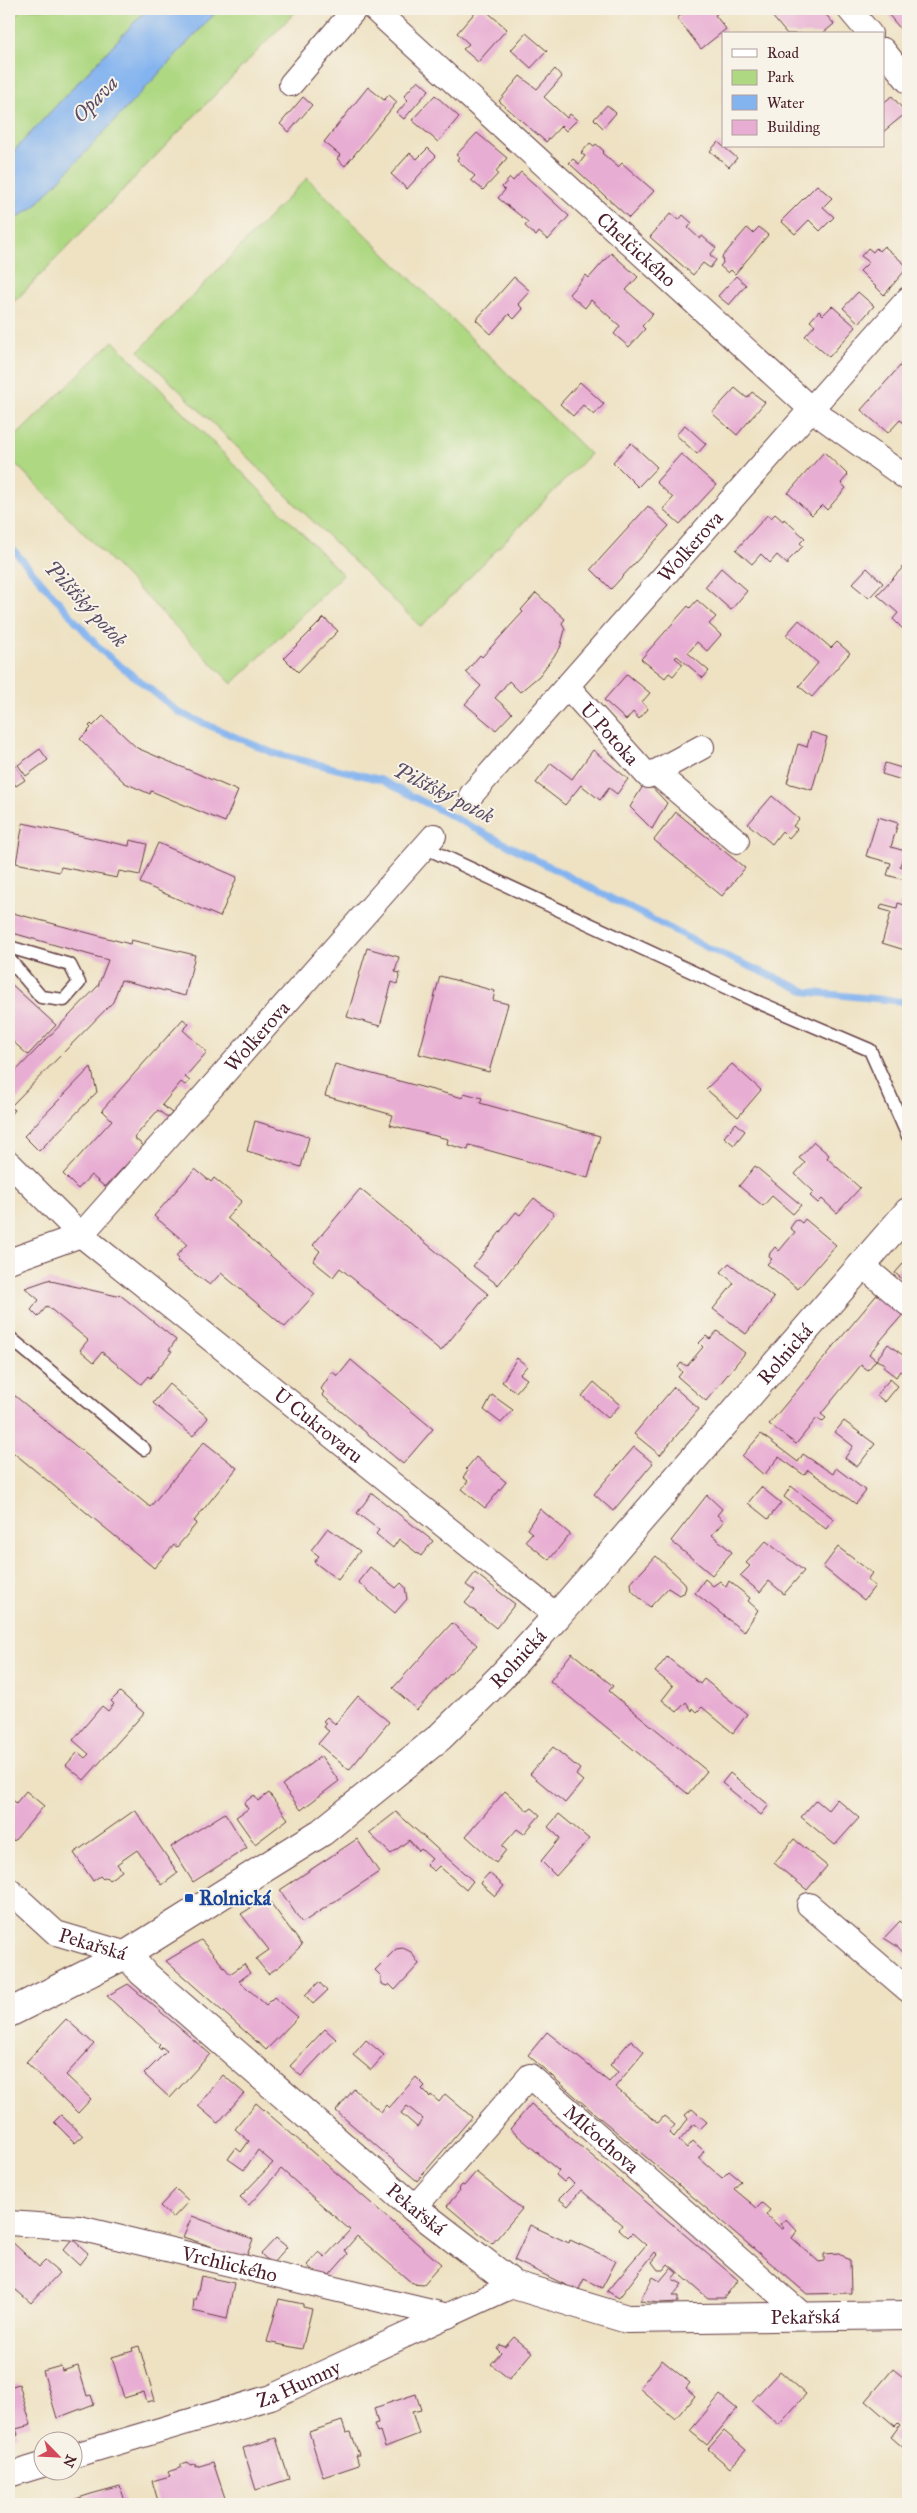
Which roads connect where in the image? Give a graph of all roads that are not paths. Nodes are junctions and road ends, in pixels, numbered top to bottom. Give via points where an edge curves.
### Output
1 (355, 9) edge
2 (374, 9) edge
3 (849, 9) edge
4 (868, 32) edge
5 (884, 51) edge
6 (908, 81) edge
7 (291, 84) dead end
8 (908, 299) edge
9 (812, 410) junction
10 (908, 479) edge
11 (567, 686) junction
12 (702, 747) dead end
13 (655, 772) junction
14 (472, 794) dead end
15 (429, 841) joint
16 (737, 841) dead end
17 (9, 947) edge
18 (9, 958) edge
19 (908, 1136) edge
20 (9, 1163) edge
21 (908, 1212) edge
22 (81, 1235) junction
23 (9, 1261) edge
24 (862, 1264) junction
25 (908, 1304) edge
26 (9, 1336) edge
27 (144, 1449) dead end
28 (557, 1616) junction
29 (9, 1890) edge
30 (809, 1905) dead end
31 (126, 1954) junction
32 (908, 1990) edge
33 (9, 2013) edge
34 (414, 2208) junction
35 (9, 2223) edge
36 (514, 2284) junction
37 (908, 2315) edge
38 (448, 2316) junction
39 (805, 2317) junction
40 (82, 2453) edge
41 (32, 2468) edge
42 (9, 2475) edge

1 - 7 street
2 - 9 street, Chelčického
3 - 4 street
5 - 6 street
8 - 9 street, Wolkerova
9 - 10 street, Chelčického
9 - 11 street, Wolkerova
11 - 13 street, U Potoka via 648,776
11 - 14 street, Wolkerova
12 - 13 street, U Potoka
13 - 16 street, U Potoka
15 - 19 lane via 753,1000 870,1050
15 - 22 street, Wolkerova
17 - 18 lane via 70,965 79,983 64,1000 41,997
20 - 22 street, U Cukrovaru
21 - 24 street, Rolnická
22 - 23 street
22 - 28 street, U Cukrovaru
24 - 25 street
24 - 28 street, Rolnická
26 - 27 lane
28 - 31 street, Rolnická via 440,1737 322,1832
29 - 31 street, Pekařská via 56,1933
30 - 32 street
31 - 33 street, Rolnická
31 - 34 street, Pekařská via 142,1972
34 - 36 street, Pekařská
34 - 39 street, Mlčochova via 530,2076
35 - 38 street, Vrchlického via 79,2228
36 - 38 street, Za Humny
36 - 39 street, Pekařská via 627,2319
37 - 39 street, Pekařská
38 - 40 street, Za Humny via 271,2397
41 - 42 street

